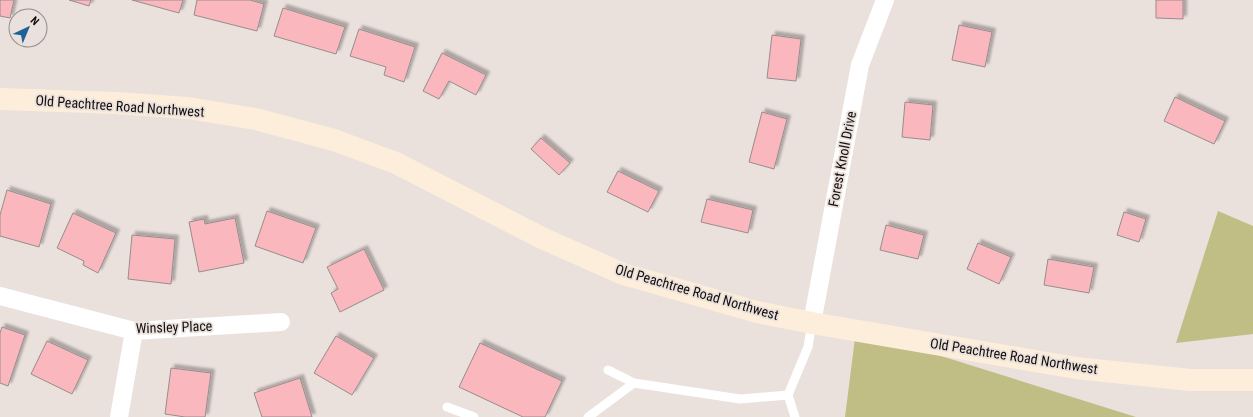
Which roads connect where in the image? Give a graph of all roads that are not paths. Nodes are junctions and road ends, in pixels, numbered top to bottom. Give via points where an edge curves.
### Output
1 (885, 0) edge
2 (0, 99) edge
3 (0, 296) edge
4 (281, 322) dead end
5 (812, 323) junction
6 (134, 330) junction
7 (608, 370) dead end
8 (1253, 380) edge
9 (634, 383) junction
10 (788, 395) junction
11 (447, 406) dead end
12 (119, 417) edge
13 (474, 417) edge
14 (588, 417) edge
15 (795, 417) edge

1 - 5 street, Forest Knoll Drive via 860,65
2 - 5 main road, Old Peachtree Road Northwest via 188,108 255,119 334,140 396,164 542,238 623,274 757,312
3 - 6 street, Winsley Place
4 - 6 street, Winsley Place
5 - 8 main road, Old Peachtree Road Northwest via 1076,368 1190,380
5 - 10 lane via 808,347
6 - 12 street
7 - 9 lane
9 - 10 lane via 740,399
9 - 14 lane
10 - 15 lane
11 - 13 lane

